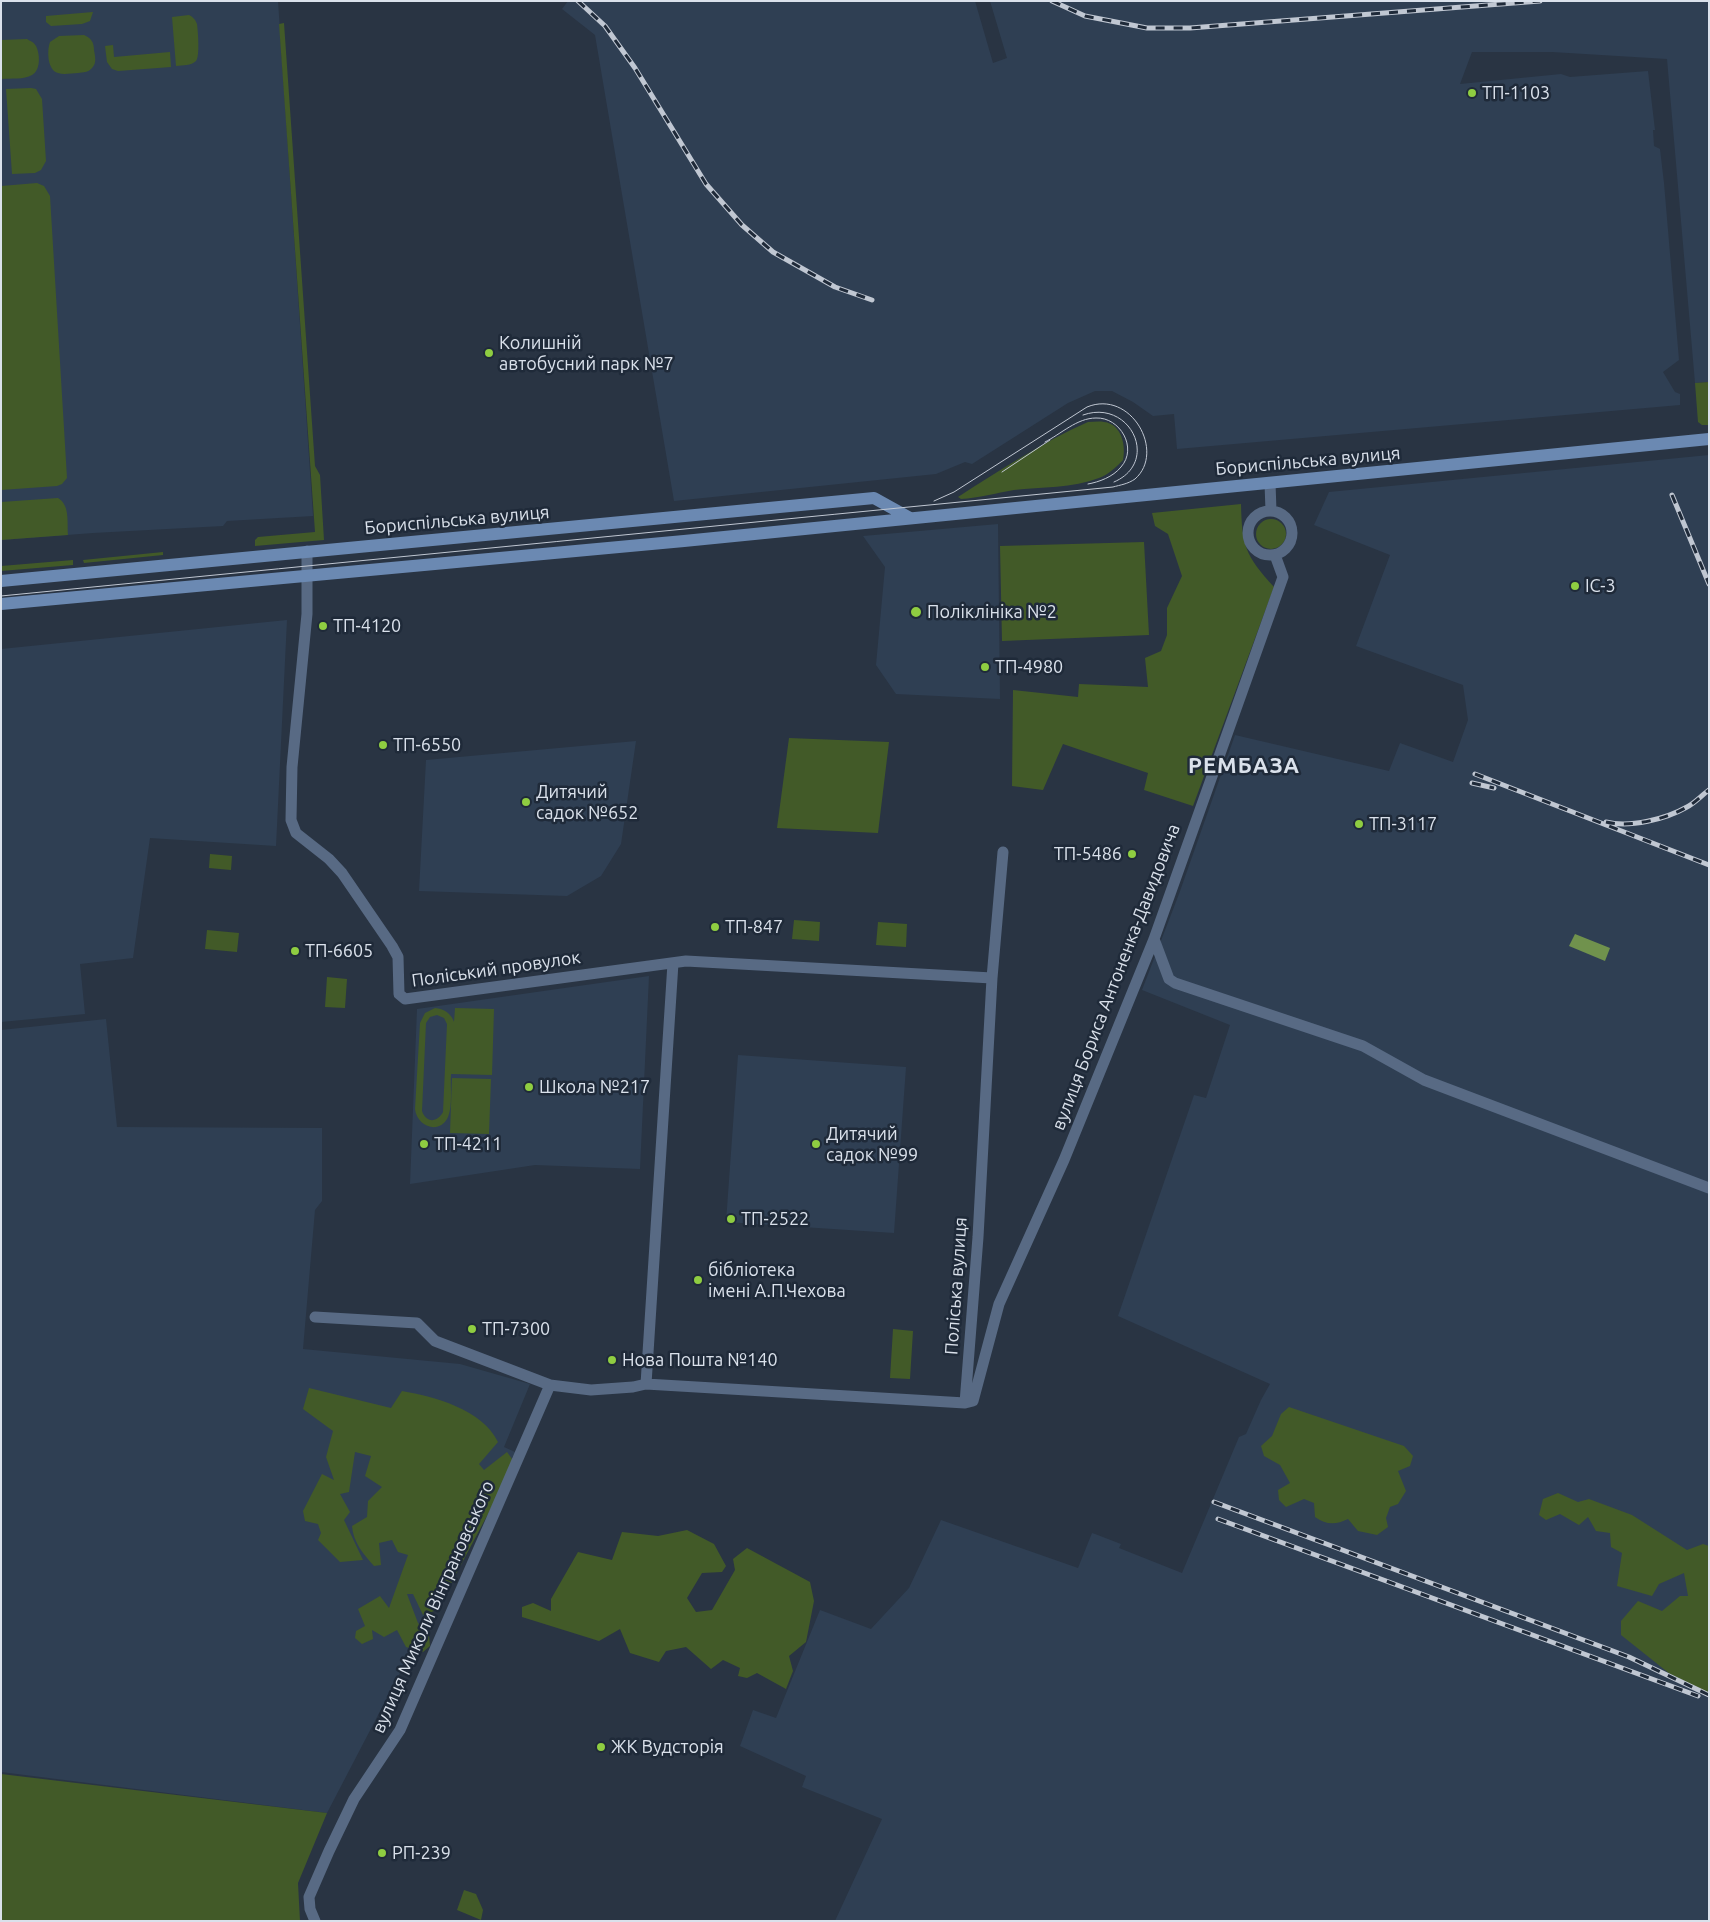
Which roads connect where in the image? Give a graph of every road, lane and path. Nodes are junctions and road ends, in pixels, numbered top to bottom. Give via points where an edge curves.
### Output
1 (1709, 439) edge
2 (1270, 483) junction
3 (1271, 511) junction
4 (910, 518) junction
5 (307, 551) junction
6 (1275, 555) junction
7 (308, 575) junction
8 (1, 581) edge
9 (1, 604) edge
10 (1003, 852) dead end
11 (1154, 939) junction
12 (673, 963) junction
13 (992, 978) junction
14 (1709, 1188) edge
15 (315, 1317) dead end
16 (646, 1384) junction
17 (550, 1385) junction
18 (965, 1403) junction
19 (314, 1920) edge

1 - 2 main road, Бориспільська вулиця
2 - 3 street
2 - 4 main road, Бориспільська вулиця
3 - 6 street via 1286,518 1292,528 1289,545
3 - 6 street via 1255,517 1248,533 1254,549
4 - 5 main road, Бориспільська вулиця via 874,498
4 - 7 main road, Бориспільська вулиця
5 - 7 street, Поліський провулок
5 - 8 main road, Бориспільська вулиця
6 - 11 street, вулиця Бориса Антоненка-Давидовича via 1283,577
7 - 9 main road, Бориспільська вулиця
7 - 12 street, Поліський провулок via 305,647 292,767 291,820 296,833 342,873 392,946 398,957 398,994 405,999
10 - 13 street, Поліська вулиця
11 - 14 street via 1169,979 1175,983 1363,1046 1424,1080
11 - 18 street, вулиця Бориса Антоненка-Давидовича via 1064,1160 999,1304 976,1394 973,1401
12 - 13 street, Поліський провулок via 734,963
12 - 16 street
13 - 18 street, Поліська вулиця
15 - 17 street via 416,1323 435,1341
16 - 17 street via 591,1390
16 - 18 street
17 - 19 street, вулиця Миколи Вінграновського via 400,1730 354,1799 329,1851 309,1898

